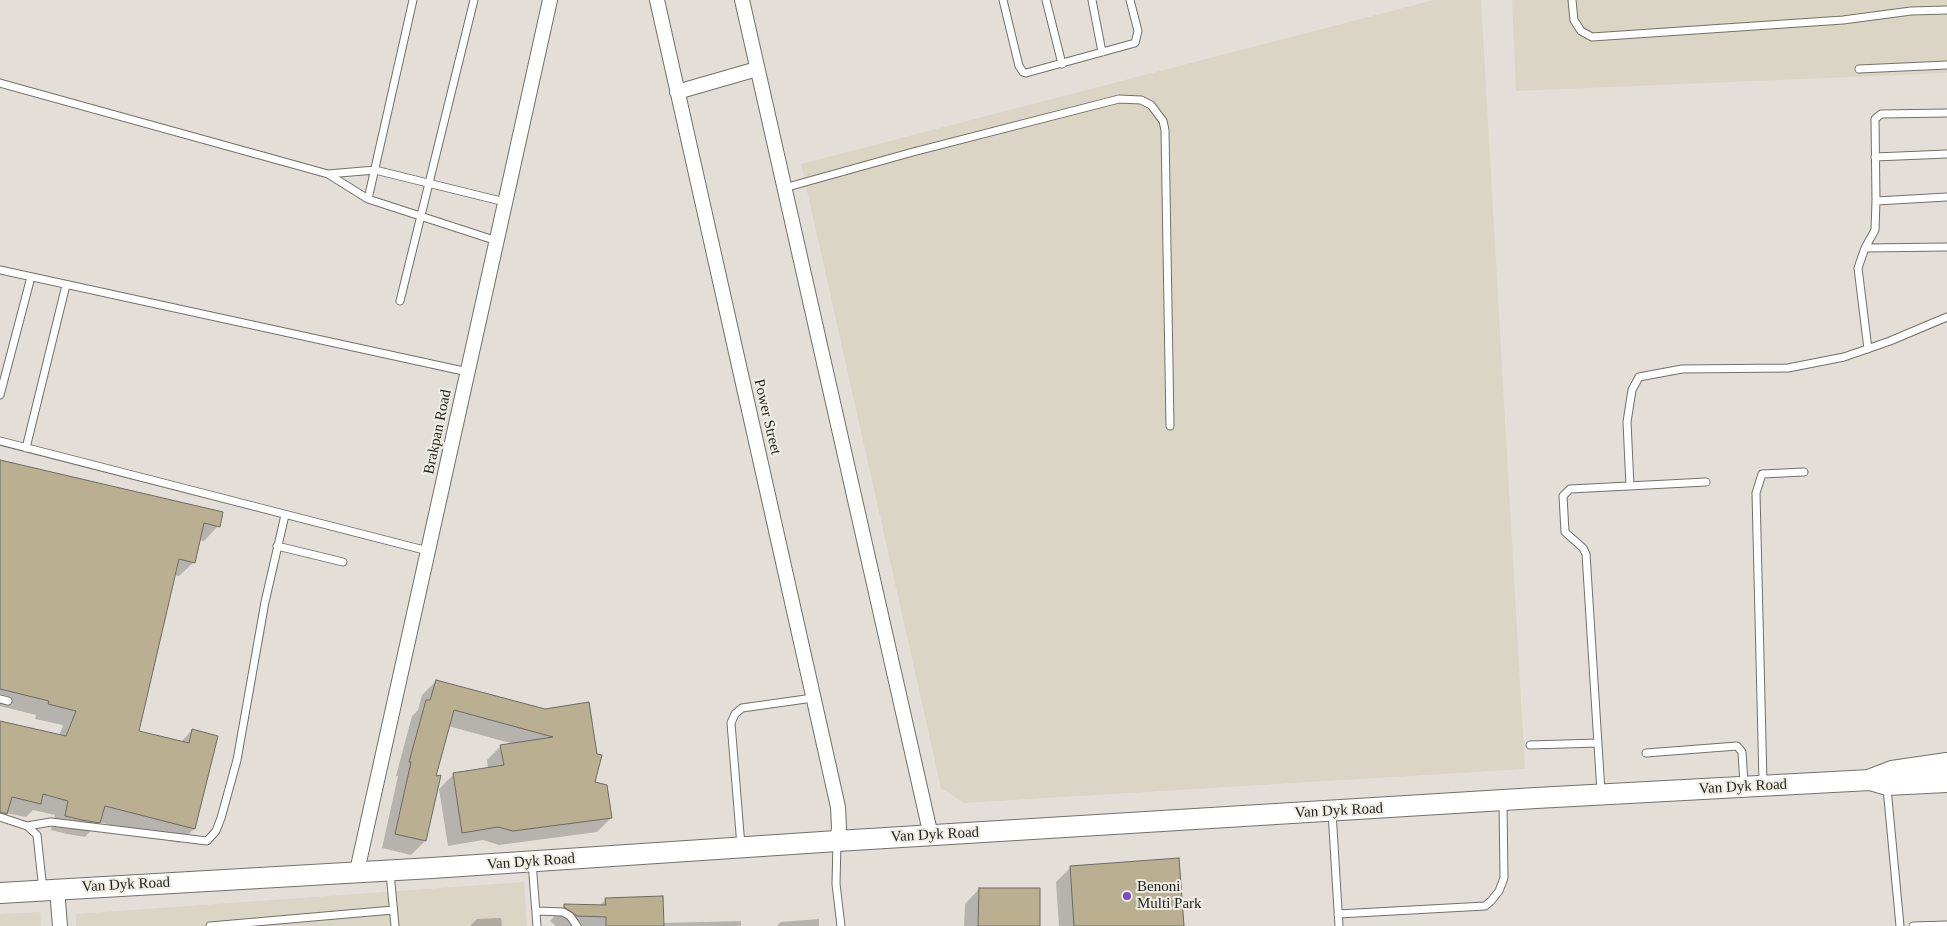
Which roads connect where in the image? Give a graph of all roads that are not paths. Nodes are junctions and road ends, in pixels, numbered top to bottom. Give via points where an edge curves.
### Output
1 (414, 0) edge
2 (474, 0) edge
3 (550, 0) edge
4 (657, 0) edge
5 (742, 0) edge
6 (1003, 0) edge
7 (1046, 0) edge
8 (1092, 0) edge
9 (1130, 0) edge
10 (1572, 0) edge
11 (1947, 10) edge
12 (1102, 52) junction
13 (1062, 64) junction
14 (1947, 65) edge
15 (757, 69) junction
16 (1859, 69) dead end
17 (0, 83) edge
18 (677, 92) junction
19 (1947, 113) edge
20 (1947, 154) edge
21 (1875, 157) junction
22 (375, 170) junction
23 (328, 174) junction
24 (430, 182) junction
25 (784, 188) junction
26 (1947, 197) edge
27 (368, 199) junction
28 (1876, 201) junction
29 (505, 202) junction
30 (422, 217) junction
31 (497, 241) junction
32 (1947, 247) edge
33 (1865, 248) junction
34 (0, 270) edge
35 (31, 277) junction
36 (66, 285) junction
37 (400, 301) dead end
38 (1947, 317) edge
39 (1868, 348) junction
40 (468, 372) junction
41 (0, 395) edge
42 (1170, 426) dead end
43 (0, 441) edge
44 (26, 448) junction
45 (1804, 472) dead end
46 (1706, 482) dead end
47 (1630, 486) junction
48 (285, 515) junction
49 (277, 546) junction
50 (428, 552) junction
51 (343, 562) dead end
52 (814, 698) junction
53 (1598, 743) junction
54 (1530, 745) dead end
55 (1646, 753) dead end
56 (1947, 763) edge
57 (1878, 782) junction
58 (1947, 782) edge
59 (1753, 786) junction
60 (1601, 795) junction
61 (1503, 801) junction
62 (1332, 812) junction
63 (0, 817) edge
64 (27, 826) junction
65 (931, 836) junction
66 (837, 840) junction
67 (741, 847) junction
68 (532, 862) junction
69 (389, 870) junction
70 (357, 871) junction
71 (50, 890) junction
72 (0, 893) edge
73 (393, 910) junction
74 (536, 911) junction
75 (1338, 914) junction
76 (1947, 925) edge
77 (60, 926) edge
78 (210, 926) edge
79 (395, 926) edge
80 (537, 926) edge
81 (577, 926) edge
82 (841, 926) edge
83 (1339, 926) edge
84 (1900, 926) edge
85 (1913, 926) edge

1 - 22 lane
2 - 24 lane
3 - 29 street, Brakpan Road
4 - 18 street, Power Street
5 - 15 street
6 - 13 lane via 1021,70 1026,73
7 - 13 lane
8 - 12 lane
9 - 12 lane via 1138,38 1135,43
10 - 11 lane via 1574,20 1581,31 1592,37
12 - 13 lane
14 - 16 lane
15 - 18 street
15 - 25 street
17 - 23 lane
18 - 52 street, Power Street
19 - 21 lane via 1878,116 1875,119
20 - 21 lane
21 - 28 lane
22 - 23 lane
22 - 24 lane
22 - 27 lane
23 - 27 lane
24 - 29 lane
24 - 30 lane
25 - 42 lane via 1118,99 1141,100 1151,105 1163,121 1165,130
25 - 65 street
26 - 28 lane
27 - 30 lane
28 - 33 lane via 1875,230
29 - 31 street, Brakpan Road
30 - 31 lane
30 - 37 lane
31 - 40 street, Brakpan Road
32 - 33 lane
33 - 39 lane via 1858,268
34 - 35 lane
35 - 36 lane
35 - 41 lane
36 - 40 lane
36 - 44 lane
38 - 39 lane
39 - 47 lane via 1844,357 1788,368 1682,369 1639,377 1632,390 1627,422
40 - 50 street, Brakpan Road
43 - 44 lane
44 - 48 lane
45 - 59 lane via 1762,474 1756,493
46 - 47 lane
47 - 53 lane via 1570,489 1563,496 1565,532 1586,554
48 - 49 lane
48 - 50 lane
49 - 51 lane
49 - 64 lane via 237,760 216,831 207,841 51,822
50 - 70 street, Brakpan Road
52 - 66 street, Power Street via 838,807
52 - 67 lane via 742,708 735,714 731,723
53 - 54 lane
53 - 60 lane
55 - 59 lane via 1737,746
56 - 57 main road, Van Dyk Road via 1886,772
57 - 58 main road, Van Dyk Road
57 - 59 main road, Van Dyk Road
57 - 84 lane
59 - 60 main road, Van Dyk Road
60 - 61 main road, Van Dyk Road
61 - 62 main road, Van Dyk Road
61 - 75 lane via 1504,878 1491,902 1485,906
62 - 65 main road, Van Dyk Road
62 - 75 lane
63 - 64 lane
64 - 71 lane via 37,835
65 - 66 main road, Van Dyk Road
66 - 67 main road, Van Dyk Road
66 - 82 lane via 836,884
67 - 68 main road, Van Dyk Road
68 - 69 main road, Van Dyk Road
68 - 74 lane
69 - 70 main road, Van Dyk Road
69 - 73 lane
70 - 71 main road, Van Dyk Road
71 - 72 main road, Van Dyk Road
71 - 77 street
73 - 78 lane
73 - 79 lane
74 - 80 lane
74 - 81 lane via 563,912
75 - 83 lane
76 - 85 lane

